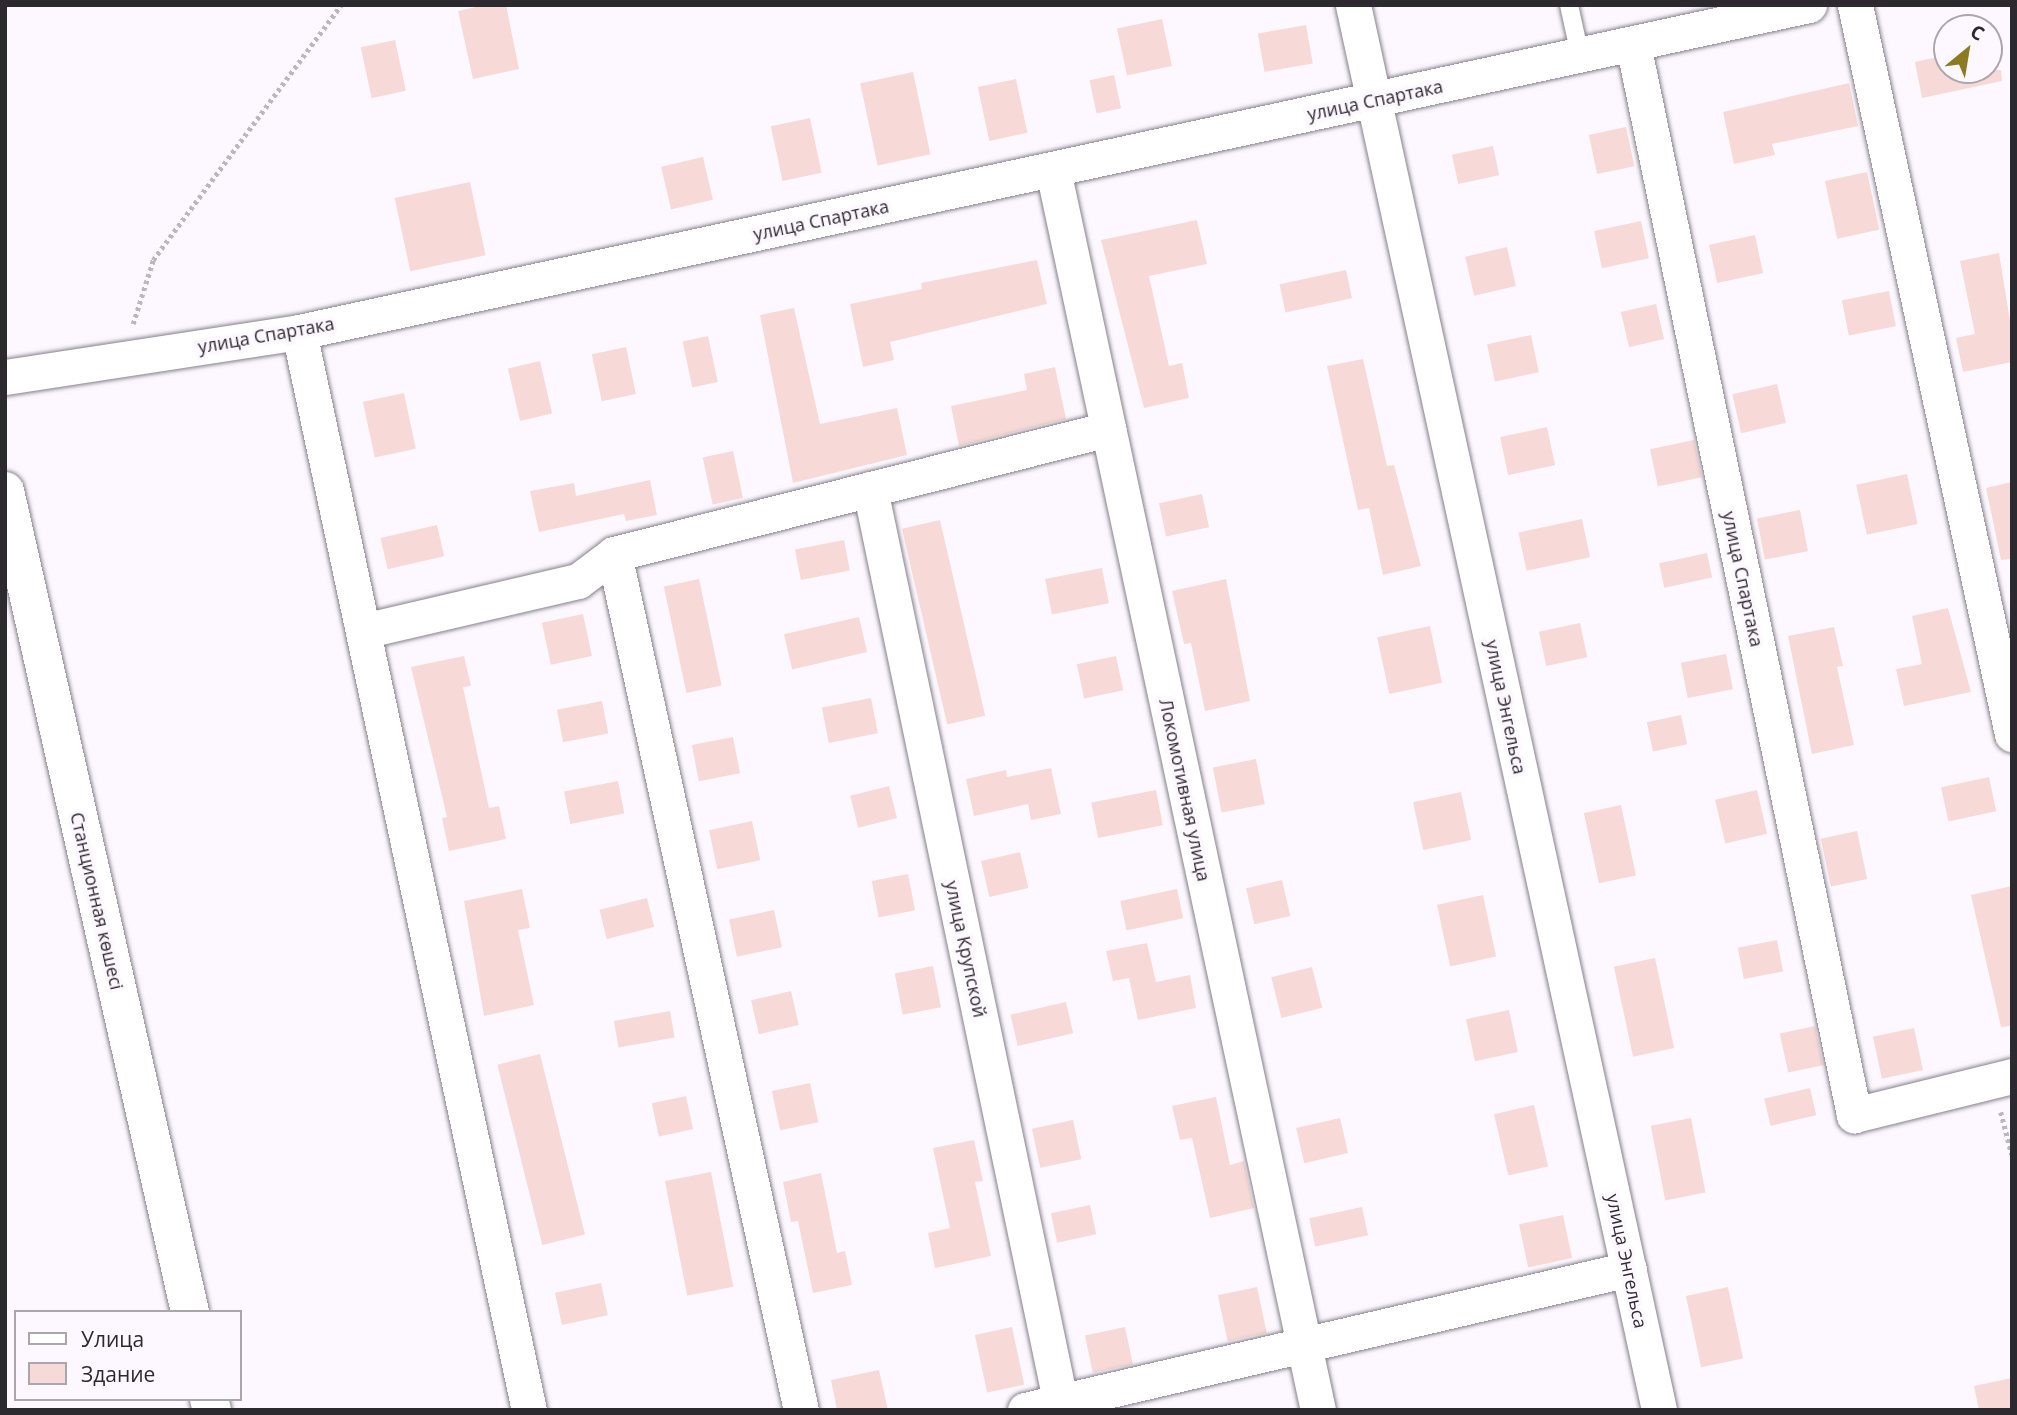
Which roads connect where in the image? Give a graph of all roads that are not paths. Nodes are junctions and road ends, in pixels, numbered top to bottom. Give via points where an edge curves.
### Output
1 (1353, 5) edge
2 (1569, 5) edge
3 (1855, 5) edge
4 (1802, 6) edge
5 (1633, 44) junction
6 (1580, 55) junction
7 (1374, 100) junction
8 (1053, 170) junction
9 (299, 332) junction
10 (5, 377) edge
11 (1108, 429) junction
12 (870, 489) junction
13 (5, 491) edge
14 (614, 554) junction
15 (363, 631) junction
16 (2012, 734) edge
17 (2002, 1078) edge
18 (1629, 1269) junction
19 (190, 1310) edge
20 (1304, 1344) junction
21 (1061, 1405) edge
22 (529, 1410) edge
23 (801, 1410) edge
24 (1025, 1410) edge
25 (1318, 1410) edge
26 (1659, 1410) edge

1 - 7 street, улица Энгельса
2 - 6 lane
3 - 16 street
4 - 5 street, улица Спартака
5 - 6 street, улица Спартака
5 - 17 street, улица Спартака via 1854,1115
6 - 7 street, улица Спартака
7 - 8 street, улица Спартака
7 - 18 street, улица Энгельса
8 - 9 street, улица Спартака
8 - 11 street, Локомотивная улица
9 - 10 street, улица Спартака
9 - 15 street
11 - 12 street
11 - 20 street, Локомотивная улица
12 - 14 street
12 - 21 street, улица Крупской
13 - 19 street, Станционная көшесі
14 - 15 street via 578,581
14 - 23 street
15 - 22 street
18 - 20 street
18 - 26 street, улица Энгельса
20 - 21 street
20 - 25 street, Локомотивная улица
21 - 24 street

